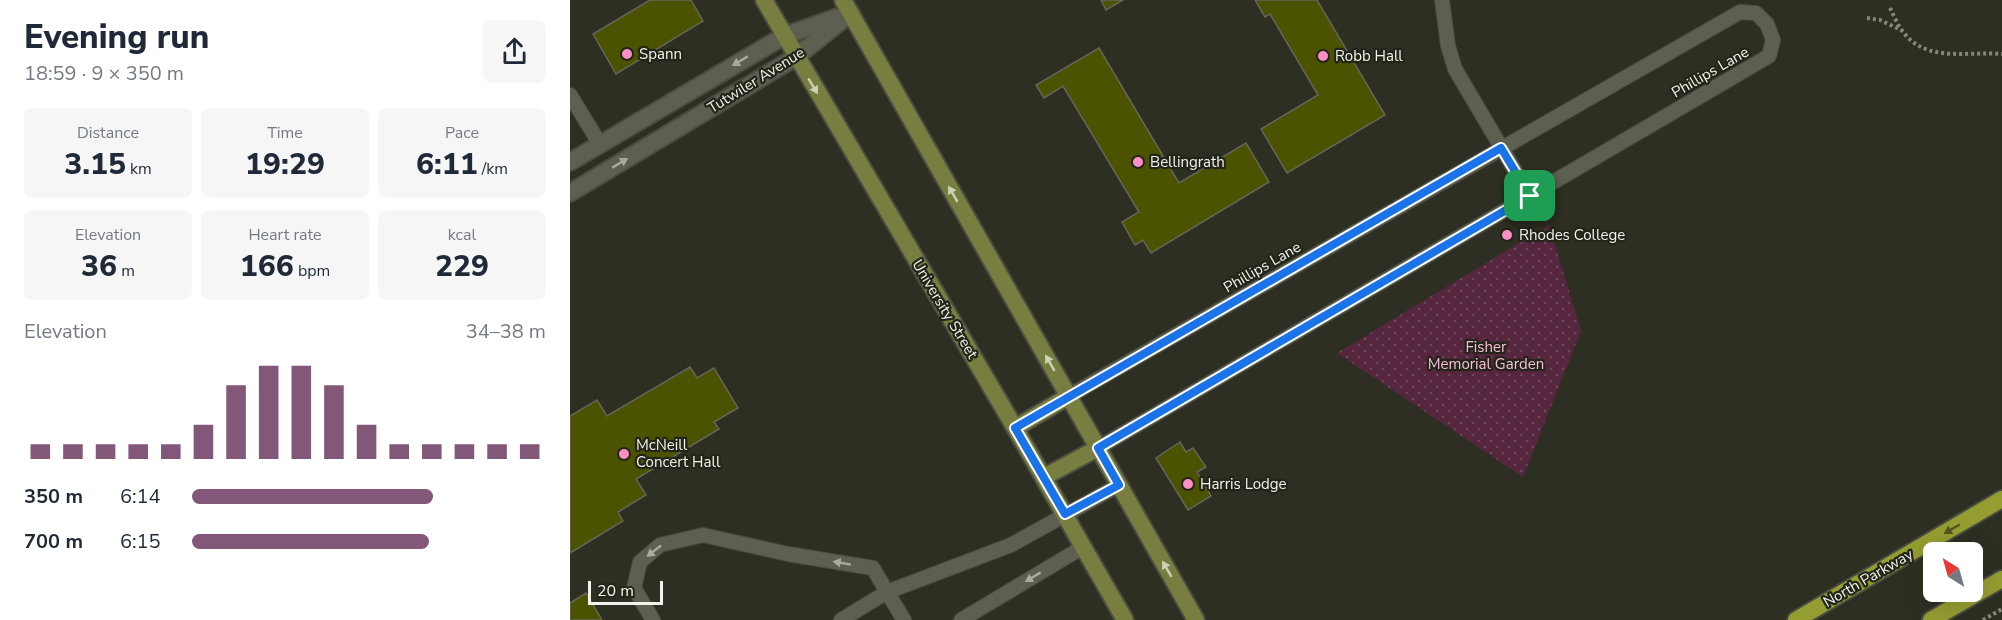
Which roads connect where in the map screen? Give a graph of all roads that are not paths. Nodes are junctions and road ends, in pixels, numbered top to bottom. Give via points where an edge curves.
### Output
1 (764, 0) edge
2 (1442, 0) edge
3 (847, 7) edge
4 (784, 36) junction
5 (796, 57) junction
6 (570, 95) edge
7 (600, 144) junction
8 (1501, 148) junction
9 (570, 162) edge
10 (570, 193) edge
11 (1530, 196) junction
12 (1069, 396) junction
13 (1015, 428) junction
14 (1098, 448) junction
15 (1044, 477) junction
16 (1119, 485) junction
17 (2002, 499) edge
18 (1065, 514) junction
19 (1083, 547) junction
20 (2002, 579) edge
21 (887, 592) junction
22 (653, 620) edge
23 (841, 620) edge
24 (903, 620) edge
25 (961, 620) edge
26 (1125, 620) edge
27 (1196, 620) edge
28 (1796, 620) edge
29 (1931, 620) edge

1 - 4 main road, University Street
2 - 8 lane via 1455,69
3 - 4 street, Tutwiler Avenue
3 - 5 street, Tutwiler Avenue
12 -> 3 main road
4 - 5 main road, University Street
4 -> 7 street, Tutwiler Avenue
10 -> 5 street, Tutwiler Avenue
5 -> 13 main road, University Street
6 - 7 lane
7 - 9 street, Tutwiler Avenue
8 - 11 lane
8 - 11 lane, Phillips Lane via 1740,12 1756,13 1767,24 1773,40 1769,56
8 - 12 lane, Phillips Lane
11 - 14 lane, Phillips Lane
12 - 13 main road
12 - 14 main road
13 - 15 main road, University Street
14 - 15 main road
14 - 16 main road
15 - 18 main road, University Street
16 - 18 lane
27 -> 16 main road
17 -> 28 main road, North Parkway
18 - 19 main road, University Street
18 - 21 lane via 1011,545
19 -> 25 lane
19 - 26 main road, University Street
20 - 29 main road
21 -> 22 lane via 873,568 703,535 660,545 640,562 634,588
21 - 23 lane
21 - 24 lane

